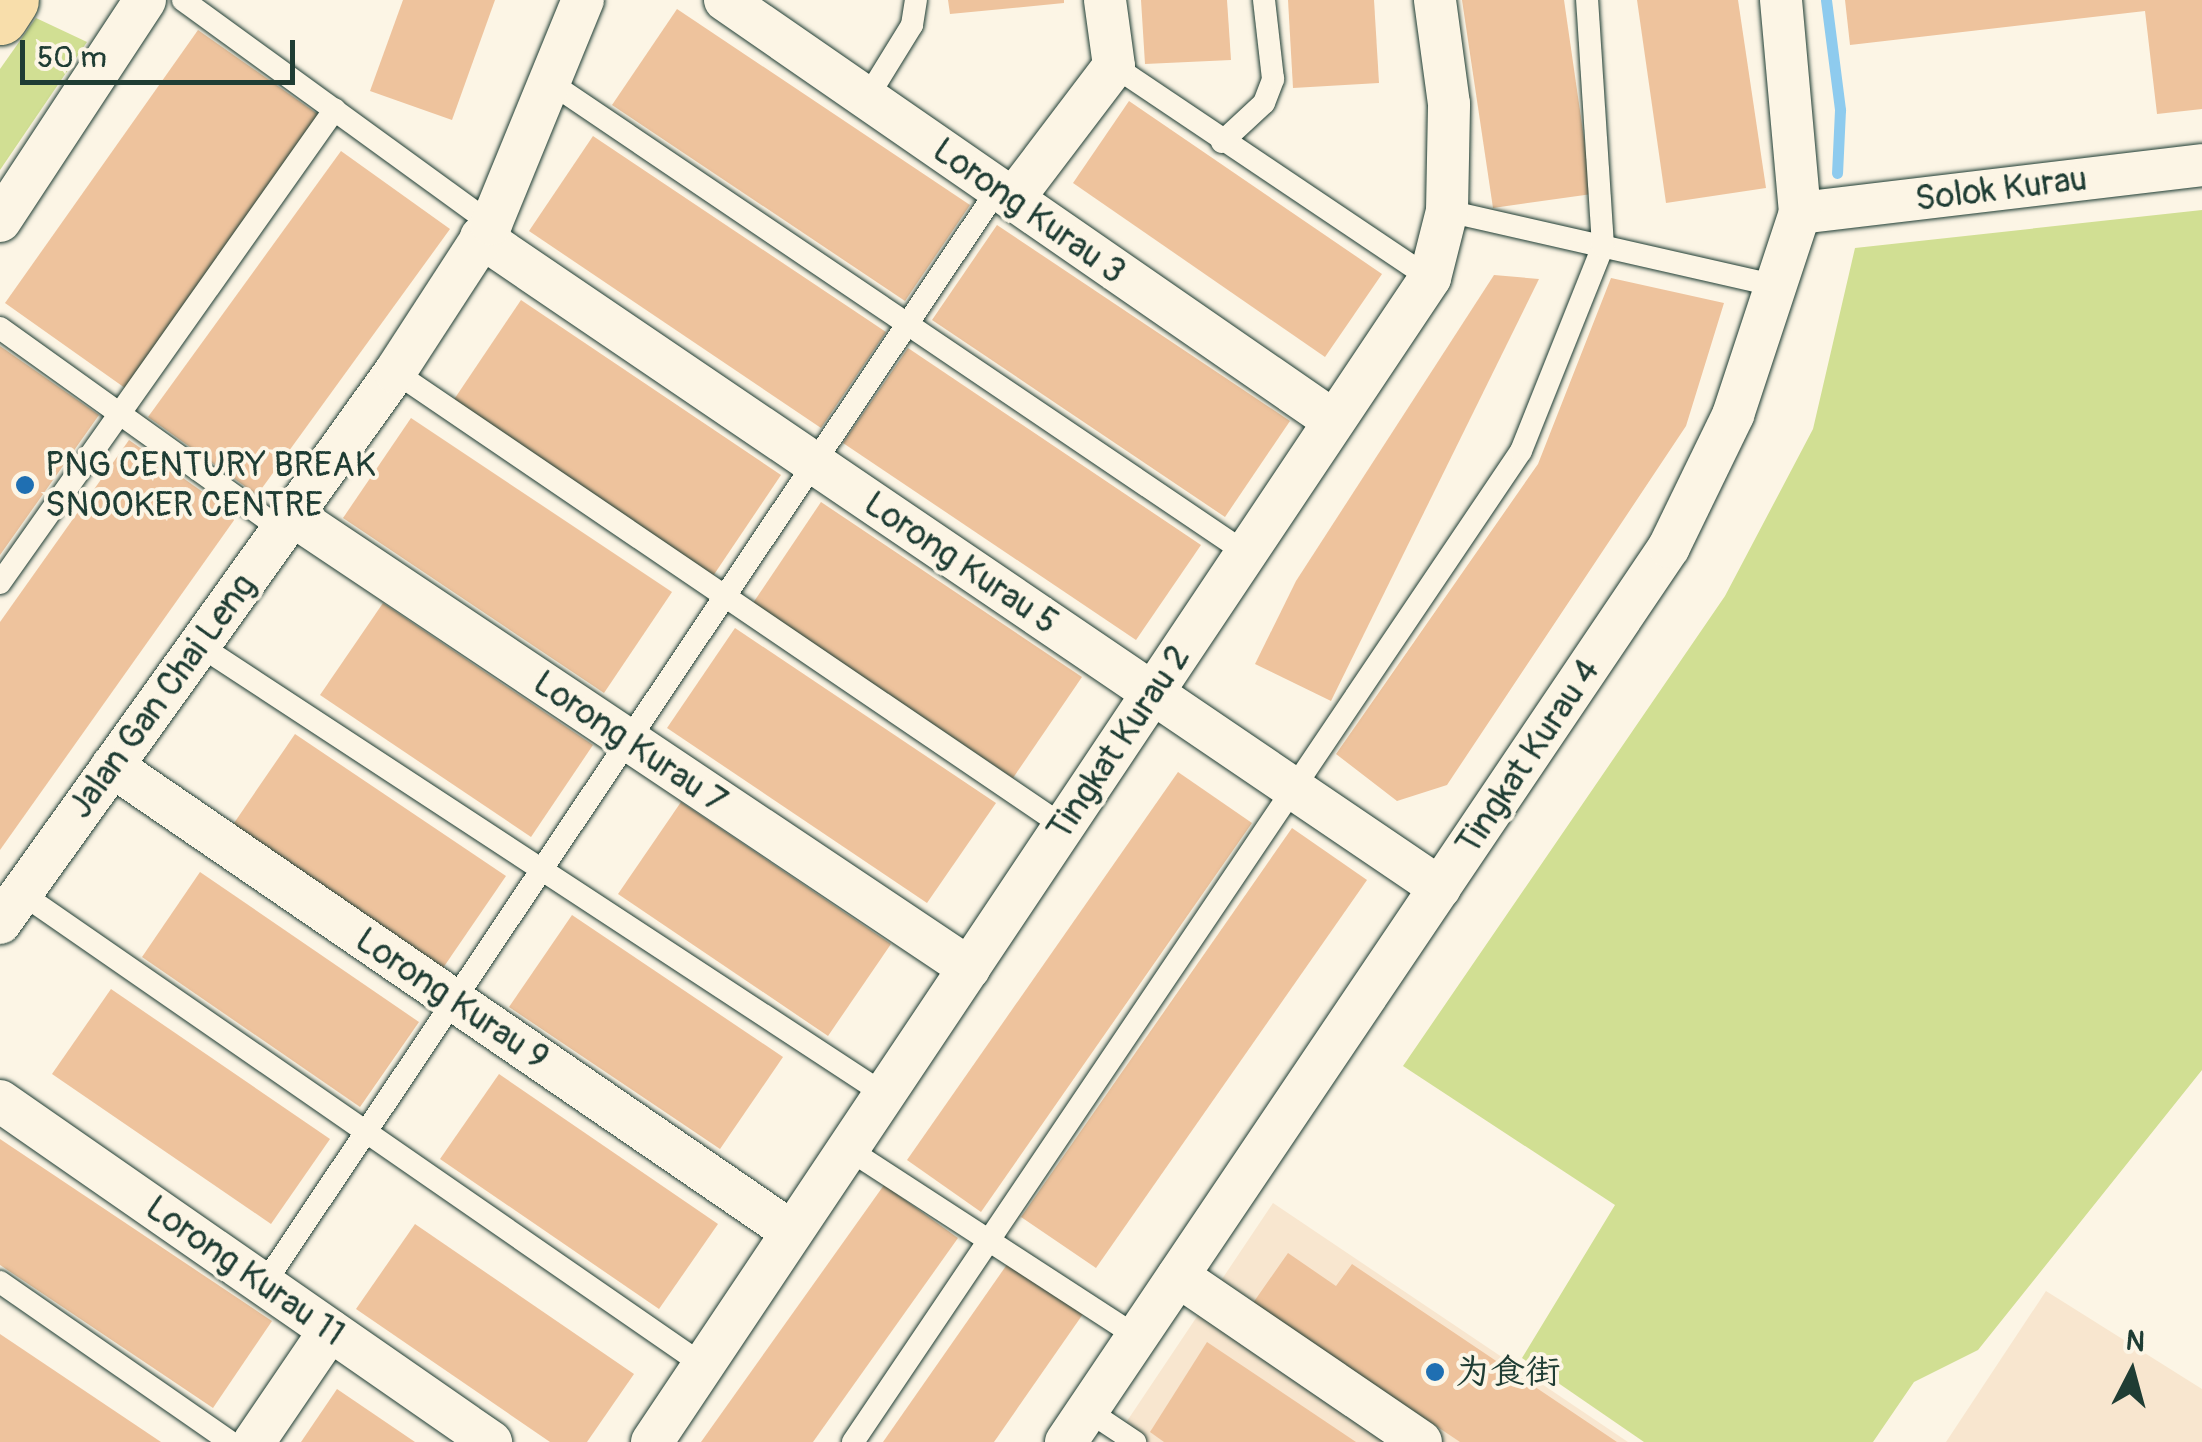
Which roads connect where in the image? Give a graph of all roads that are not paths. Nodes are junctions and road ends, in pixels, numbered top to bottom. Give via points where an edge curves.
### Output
1 (11, 0) edge
2 (145, 0) edge
3 (184, 0) edge
4 (584, 0) edge
5 (725, 0) edge
6 (916, 0) edge
7 (1105, 0) edge
8 (1264, 0) edge
9 (1436, 0) edge
10 (1587, 0) edge
11 (1781, 0) edge
12 (0, 16) edge
13 (1114, 66) junction
14 (551, 84) junction
15 (866, 98) junction
16 (334, 108) junction
17 (1222, 142) junction
18 (2202, 165) edge
19 (1006, 194) junction
20 (1447, 211) junction
21 (1800, 213) junction
22 (0, 221) edge
23 (486, 230) junction
24 (1603, 246) junction
25 (1430, 278) junction
26 (1778, 286) junction
27 (907, 324) junction
28 (0, 328) edge
29 (395, 372) junction
30 (120, 414) junction
31 (1334, 421) junction
32 (815, 463) junction
33 (287, 522) junction
34 (1246, 553) junction
35 (0, 583) edge
36 (724, 598) junction
37 (199, 645) junction
38 (1152, 694) junction
39 (628, 741) junction
40 (112, 766) junction
41 (1293, 789) junction
42 (1063, 826) junction
43 (542, 870) junction
44 (1440, 888) junction
45 (11, 908) edge
46 (969, 968) junction
47 (454, 1001) junction
48 (884, 1094) junction
49 (0, 1101) edge
50 (366, 1132) junction
51 (848, 1149) junction
52 (792, 1232) junction
53 (988, 1242) junction
54 (1178, 1276) junction
55 (0, 1282) edge
56 (264, 1284) junction
57 (330, 1330) junction
58 (1137, 1337) junction
59 (703, 1365) junction
60 (1077, 1426) edge
61 (471, 1437) edge
62 (230, 1442) edge
63 (254, 1442) edge
64 (652, 1442) edge
65 (854, 1442) edge
66 (1135, 1442) edge
67 (1421, 1442) edge

1 - 12 highway
2 - 22 street
3 - 16 lane
4 - 14 street, Jalan Gan Chai Leng
5 - 15 street, Lorong Kurau 3
6 - 15 lane via 912,25
7 - 13 street
8 - 17 lane via 1274,79 1264,103
9 - 20 street, Tingkat Kurau 2 via 1449,104
10 - 24 lane
11 - 21 street, Tingkat Kurau 4
13 - 17 lane
13 - 19 street
14 - 23 street, Jalan Gan Chai Leng
14 - 27 lane
15 - 19 street, Lorong Kurau 3
16 - 23 lane
16 - 30 lane
17 - 25 lane
18 - 21 street, Solok Kurau
19 - 27 lane
19 - 31 street, Lorong Kurau 3
20 - 24 lane
20 - 25 street, Tingkat Kurau 2
21 - 26 street, Tingkat Kurau 4
23 - 29 street, Jalan Gan Chai Leng
23 - 32 street, Lorong Kurau 5
24 - 26 lane
24 - 41 lane via 1521,451
25 - 31 street, Tingkat Kurau 2
26 - 44 street, Tingkat Kurau 4 via 1732,416 1669,547
27 - 32 lane
27 - 34 lane
28 - 30 lane
29 - 33 street, Jalan Gan Chai Leng
29 - 36 lane
30 - 33 lane
30 - 35 lane
31 - 34 street, Tingkat Kurau 2
32 - 36 lane
32 - 38 street, Lorong Kurau 5
33 - 37 street, Jalan Gan Chai Leng
33 - 39 street, Lorong Kurau 7
34 - 38 street, Tingkat Kurau 2
36 - 39 lane
36 - 42 lane
37 - 40 street, Jalan Gan Chai Leng
37 - 43 lane
38 - 41 street, Lorong Kurau 5
38 - 42 street, Tingkat Kurau 2
39 - 43 lane
39 - 46 street, Lorong Kurau 7
40 - 45 street, Jalan Gan Chai Leng
40 - 47 street, Lorong Kurau 9
41 - 44 street, Lorong Kurau 5
41 - 53 lane
42 - 46 street, Tingkat Kurau 2
43 - 47 lane
43 - 48 lane
44 - 54 street, Tingkat Kurau 4
45 - 50 lane
46 - 48 street, Tingkat Kurau 2
47 - 50 lane
47 - 52 street, Lorong Kurau 9
48 - 51 street, Tingkat Kurau 2
49 - 56 street, Lorong Kurau 11
50 - 56 lane
50 - 59 lane
51 - 52 street, Tingkat Kurau 2
51 - 53 lane
52 - 59 street, Tingkat Kurau 2
53 - 58 lane
53 - 65 lane
54 - 58 street, Tingkat Kurau 4
54 - 67 street
55 - 62 lane
56 - 57 street, Lorong Kurau 11
57 - 61 street, Lorong Kurau 11
57 - 63 street
58 - 60 street, Tingkat Kurau 4
59 - 64 street, Tingkat Kurau 2
60 - 66 lane

